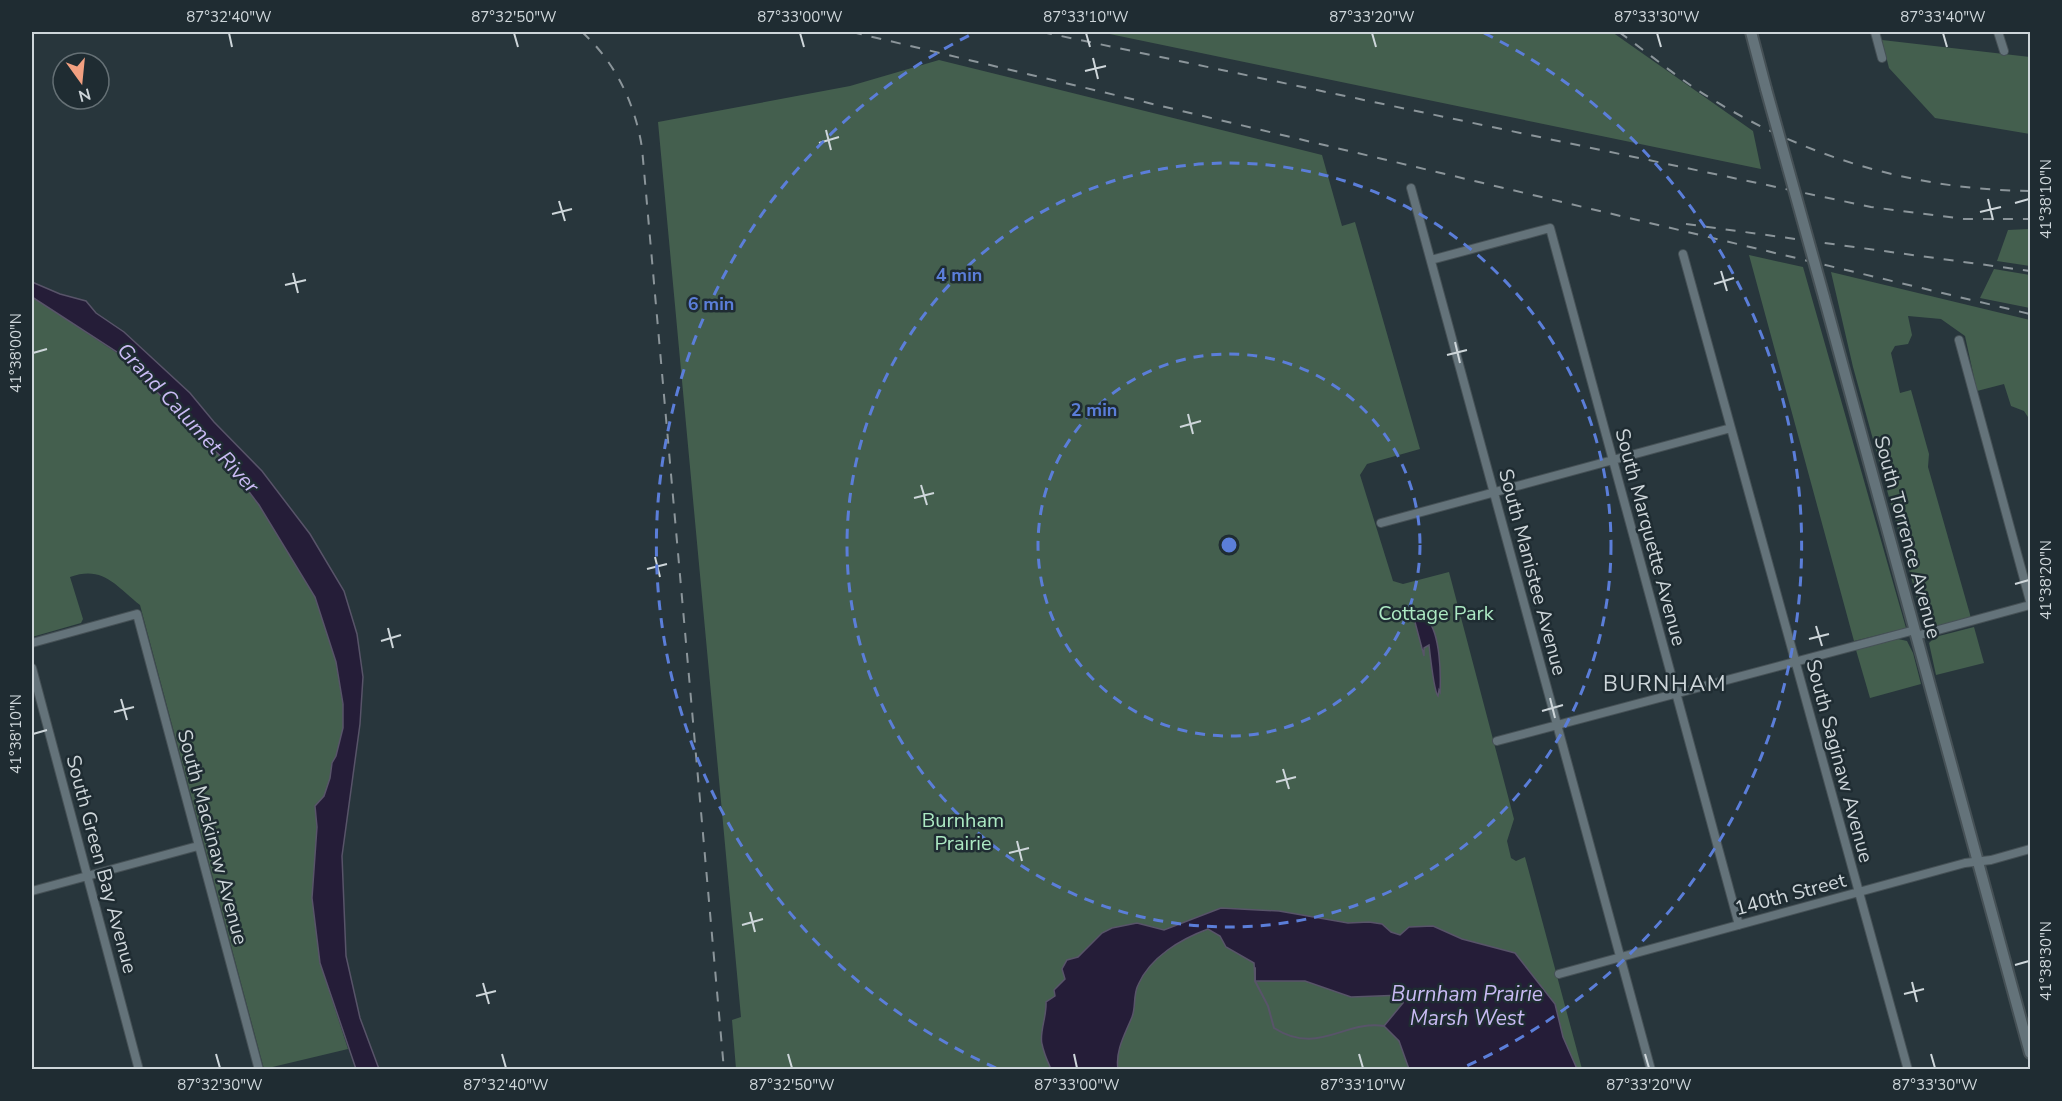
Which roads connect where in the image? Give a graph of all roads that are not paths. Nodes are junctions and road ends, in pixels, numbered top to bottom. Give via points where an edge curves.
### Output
1 (1750, 32) edge
2 (1875, 32) edge
3 (1998, 32) edge
4 (2004, 51) dead end
5 (1882, 58) dead end
6 (1411, 188) dead end
7 (1683, 254) dead end
8 (1431, 260) junction
9 (1959, 340) dead end
10 (1731, 429) junction
11 (1613, 460) junction
12 (1495, 492) junction
13 (1381, 524) dead end
14 (2031, 601) edge
15 (2031, 605) edge
16 (1916, 633) junction
17 (32, 643) edge
18 (1796, 661) junction
19 (32, 668) edge
20 (1676, 693) junction
21 (1558, 725) junction
22 (1497, 741) dead end
23 (198, 846) junction
24 (2031, 849) edge
25 (1978, 861) junction
26 (88, 876) junction
27 (32, 891) edge
28 (1859, 892) junction
29 (1739, 925) junction
30 (1621, 958) junction
31 (1559, 974) dead end
32 (2031, 1053) edge
33 (139, 1070) edge
34 (259, 1070) edge
35 (1651, 1070) edge
36 (1908, 1070) edge

1 - 16 main road, South Torrence Avenue, bridge
2 - 5 street
3 - 4 street
6 - 8 street, South Manistee Avenue
7 - 10 street, South Saginaw Avenue
8 - 11 street, South Marquette Avenue via 1550,228
8 - 12 street, South Manistee Avenue
9 - 14 street
10 - 11 street
10 - 18 street, South Saginaw Avenue
11 - 12 street
11 - 20 street, South Marquette Avenue
12 - 13 street
12 - 21 street, South Manistee Avenue
15 - 16 street
16 - 18 street
16 - 25 main road, South Torrence Avenue
17 - 23 street, South Mackinaw Avenue via 137,614
18 - 20 street
18 - 28 street, South Saginaw Avenue
19 - 26 street, South Green Bay Avenue
20 - 21 street
20 - 29 street, South Marquette Avenue
21 - 22 street
21 - 30 street, South Manistee Avenue
23 - 26 street
23 - 34 street, South Mackinaw Avenue
24 - 25 street, 140th Street
25 - 28 street, 140th Street
25 - 32 main road, South Torrence Avenue
26 - 27 street
26 - 33 street, South Green Bay Avenue
28 - 29 street, 140th Street
28 - 36 street, South Saginaw Avenue
29 - 30 street, 140th Street
30 - 31 street, 140th Street
30 - 35 street, South Manistee Avenue

